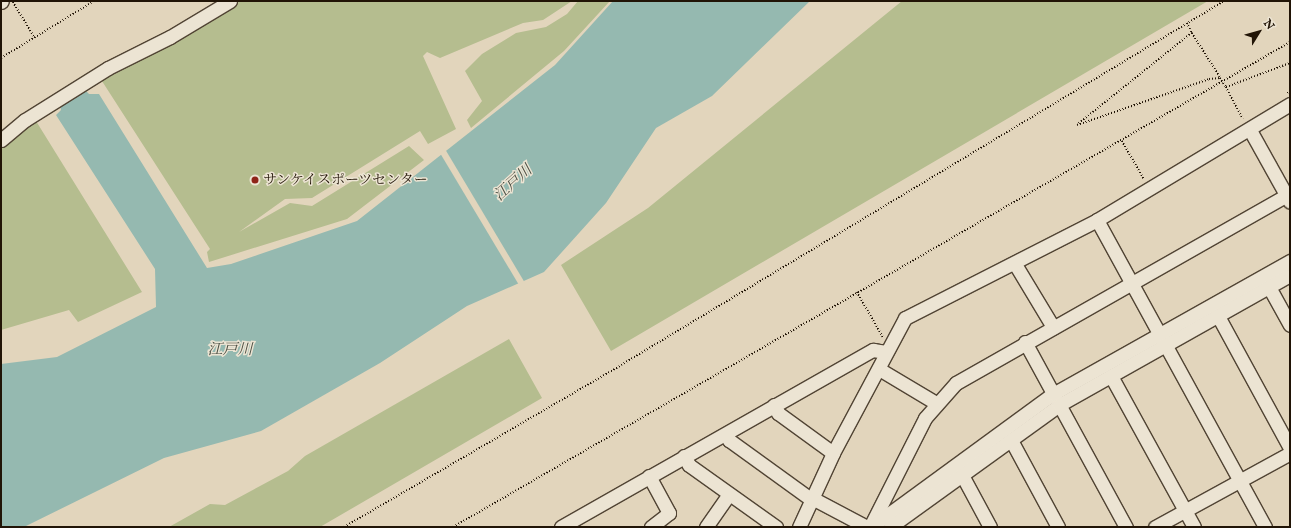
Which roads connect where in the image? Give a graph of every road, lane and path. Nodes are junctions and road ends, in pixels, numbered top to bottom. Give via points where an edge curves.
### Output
1 (12, 1) edge
2 (94, 1) edge
3 (230, 1) edge
4 (1224, 1) edge
5 (1187, 23) junction
6 (1192, 33) junction
7 (35, 38) junction
8 (1290, 42) edge
9 (1, 58) edge
10 (1290, 63) edge
11 (1220, 78) junction
12 (1222, 82) junction
13 (1226, 87) junction
14 (1290, 104) edge
15 (1248, 127) junction
16 (1, 140) edge
17 (1122, 141) junction
18 (1148, 187) junction
19 (1289, 197) edge
20 (1097, 220) junction
21 (1290, 261) edge
22 (1016, 264) junction
23 (1290, 275) edge
24 (1132, 282) junction
25 (1269, 286) junction
26 (857, 292) junction
27 (1218, 316) junction
28 (1290, 325) edge
29 (1053, 327) junction
30 (1163, 340) junction
31 (1025, 342) junction
32 (888, 348) junction
33 (879, 369) junction
34 (1111, 376) junction
35 (1056, 399) junction
36 (936, 403) junction
37 (774, 405) junction
38 (726, 434) junction
39 (1011, 440) junction
40 (1290, 448) edge
41 (832, 453) junction
42 (1290, 453) edge
43 (684, 456) junction
44 (962, 475) junction
45 (649, 476) junction
46 (1240, 481) junction
47 (729, 494) junction
48 (812, 499) junction
49 (1185, 511) junction
50 (344, 527) edge
51 (453, 527) edge
52 (561, 527) edge
53 (651, 527) edge
54 (706, 527) edge
55 (776, 527) edge
56 (799, 527) edge
57 (870, 527) edge
58 (890, 527) edge
59 (990, 527) edge
60 (1058, 527) edge
61 (1126, 527) edge
62 (1155, 527) edge
63 (1194, 527) edge
64 (1265, 527) edge

1 - 7 path
2 - 7 path
3 - 16 street via 170,37 108,68 24,120
4 - 5 path
5 - 6 path
5 - 50 path via 621,365
6 - 11 path
6 - 11 path via 1077,125
7 - 9 path
8 - 12 path
10 - 13 path
11 - 12 path
12 - 13 path
12 - 17 path
13 - 15 path
14 - 15 street
15 - 18 street
15 - 19 street
17 - 18 path
17 - 26 path
18 - 20 street
19 - 24 street
20 - 22 street
20 - 24 street
21 - 30 street
22 - 29 street
22 - 32 street via 905,318
23 - 25 street
24 - 29 street
24 - 30 street
25 - 27 street
25 - 28 street
26 - 32 path
26 - 51 path
27 - 30 street
27 - 40 street
29 - 31 street
30 - 34 street
30 - 35 street
30 - 46 street
31 - 35 street
31 - 36 street via 968,374
32 - 33 street
32 - 37 street via 873,350
33 - 36 street
33 - 41 street
34 - 35 street
34 - 49 street
35 - 39 street
35 - 57 street
35 - 61 street
36 - 57 street
37 - 38 street
37 - 41 street via 778,413
38 - 43 street
38 - 48 street via 729,440
39 - 44 street
39 - 60 street
41 - 48 street
42 - 46 street
43 - 45 street
43 - 47 street via 689,465
44 - 58 street
44 - 59 street
45 - 52 street
45 - 53 street via 669,513
46 - 49 street
46 - 64 street
47 - 54 street
47 - 55 street
48 - 56 street
48 - 57 street
49 - 62 street
49 - 63 street

